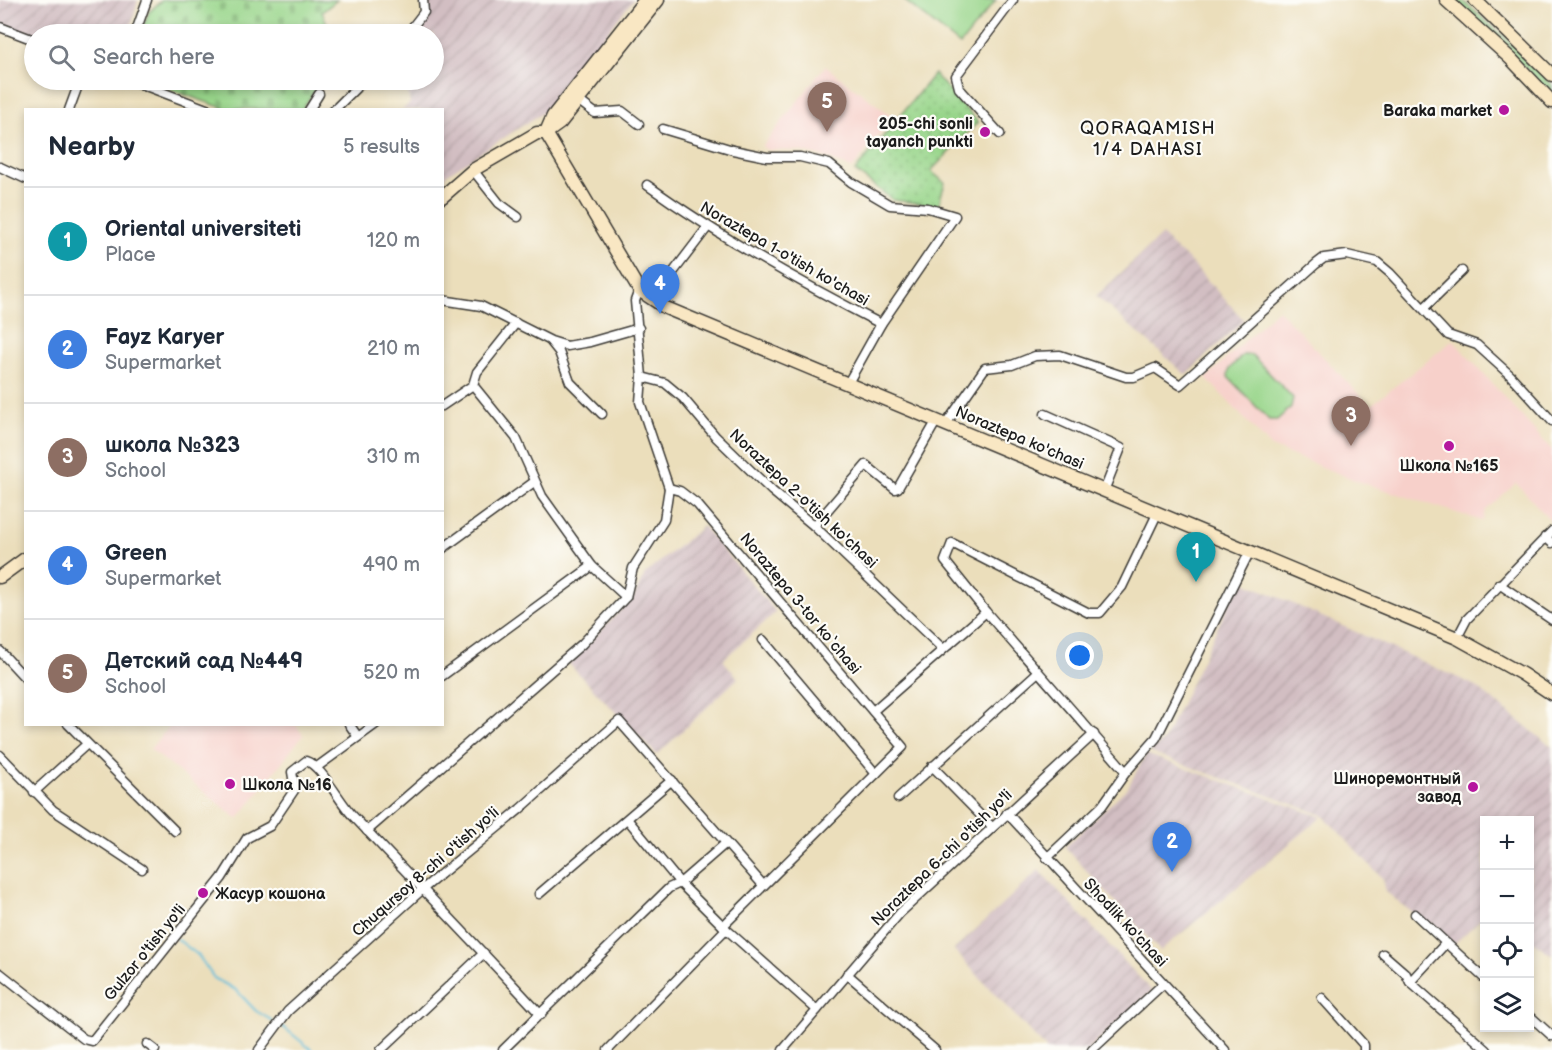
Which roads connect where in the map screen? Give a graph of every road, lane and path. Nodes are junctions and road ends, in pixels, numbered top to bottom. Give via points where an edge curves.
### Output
1 (147, 0) edge
2 (423, 0) edge
3 (645, 0) edge
4 (658, 0) edge
5 (1012, 0) edge
6 (1446, 0) edge
7 (1475, 0) edge
8 (139, 24) edge
9 (415, 24) edge
10 (0, 27) edge
11 (24, 36) edge
12 (1552, 75) edge
13 (76, 90) edge
14 (156, 90) edge
15 (354, 90) edge
16 (319, 93) dead end
17 (579, 101) junction
18 (1552, 102) edge
19 (70, 108) edge
20 (204, 108) edge
21 (312, 108) edge
22 (336, 108) edge
23 (639, 124) dead end
24 (663, 129) dead end
25 (546, 133) junction
26 (1000, 134) dead end
27 (0, 167) edge
28 (473, 170) junction
29 (24, 178) edge
30 (646, 185) dead end
31 (445, 191) edge
32 (518, 217) dead end
33 (707, 228) junction
34 (1462, 271) dead end
35 (639, 290) junction
36 (444, 300) edge
37 (652, 300) junction
38 (1424, 308) junction
39 (516, 323) junction
40 (880, 324) junction
41 (639, 328) junction
42 (551, 341) junction
43 (642, 377) junction
44 (848, 383) junction
45 (472, 384) junction
46 (444, 405) edge
47 (602, 414) dead end
48 (1045, 414) dead end
49 (1552, 421) edge
50 (942, 422) junction
51 (534, 482) junction
52 (669, 488) junction
53 (1104, 491) junction
54 (1157, 514) junction
55 (814, 526) junction
56 (1552, 531) edge
57 (1547, 540) edge
58 (444, 548) edge
59 (1249, 553) junction
60 (24, 559) edge
61 (592, 566) junction
62 (0, 577) edge
63 (1499, 584) junction
64 (626, 597) junction
65 (986, 612) junction
66 (1552, 620) edge
67 (1457, 638) junction
68 (763, 640) dead end
69 (943, 649) junction
70 (0, 651) edge
71 (1038, 672) junction
72 (444, 675) edge
73 (24, 677) edge
74 (1552, 694) edge
75 (873, 711) junction
76 (70, 726) edge
77 (350, 726) edge
78 (373, 726) edge
79 (1094, 734) junction
80 (358, 737) junction
81 (86, 745) junction
82 (0, 755) edge
83 (932, 766) junction
84 (317, 767) junction
85 (1126, 772) junction
86 (876, 774) junction
87 (672, 780) junction
88 (34, 792) junction
89 (898, 798) dead end
90 (1007, 813) junction
91 (628, 820) junction
92 (992, 827) junction
93 (175, 831) dead end
94 (367, 831) junction
95 (726, 843) junction
96 (1047, 858) junction
97 (142, 869) dead end
98 (680, 883) junction
99 (762, 885) junction
100 (424, 888) junction
101 (539, 894) dead end
102 (1414, 914) dead end
103 (725, 928) junction
104 (1445, 944) junction
105 (484, 953) junction
106 (1383, 954) dead end
107 (0, 974) edge
108 (848, 974) junction
109 (1480, 974) edge
110 (1410, 982) junction
111 (1164, 984) junction
112 (1322, 998) dead end
113 (817, 1010) junction
114 (541, 1015) junction
115 (1534, 1020) edge
116 (1552, 1036) edge
117 (923, 1046) edge
118 (259, 1050) edge
119 (381, 1050) edge
120 (503, 1050) edge
121 (608, 1050) edge
122 (783, 1050) edge
123 (934, 1050) edge
124 (1092, 1050) edge
125 (1225, 1050) edge
126 (1364, 1050) edge
127 (1487, 1050) edge

1 - 8 street
2 - 9 street via 424,12
3 - 25 main road via 553,116
4 - 17 main road
5 - 26 street via 956,76 959,88
6 - 18 main road
7 - 12 main road
10 - 11 street
13 - 19 street
14 - 20 street
15 - 22 street
16 - 21 street
17 - 23 street via 595,113 622,111
17 - 25 main road
24 - 40 street via 733,150 829,164 890,204 955,216
25 - 28 main road via 537,133
25 - 35 main road, Noraztepa ko'chasi
27 - 29 street
28 - 31 main road
28 - 32 street via 499,203
30 - 33 street, Noraztepa 1-o'tish ko'chasi
33 - 37 street
33 - 40 street, Noraztepa 1-o'tish ko'chasi
34 - 38 street
35 - 37 main road, Noraztepa ko'chasi
35 - 41 street via 635,301
36 - 39 street via 481,306
37 - 44 main road, Noraztepa ko'chasi via 681,316
38 - 49 street via 1448,335 1477,345
38 - 50 street via 1377,262 1347,255 1324,258 1180,385 1152,367 1126,377 1085,362 1046,355 987,367
39 - 42 street
39 - 45 street via 473,377
40 - 44 street
41 - 42 street via 567,346
41 - 43 street
42 - 47 street via 570,382
43 - 52 street via 640,402
43 - 55 street, Noraztepa 2-o'tish ko'chasi via 665,383 683,398 764,484
44 - 50 main road, Noraztepa ko'chasi
45 - 46 street
45 - 51 street via 516,438
48 - 53 street via 1120,448
50 - 53 main road, Noraztepa ko'chasi
50 - 55 street via 898,488 866,465
51 - 58 street
51 - 61 street
52 - 64 street via 664,520 633,568
52 - 75 street, Noraztepa 3-tor ko‘chasi via 697,504
53 - 54 main road, Noraztepa ko'chasi
54 - 59 main road, Noraztepa ko'chasi
54 - 65 street via 1122,587 1100,614 1089,613 952,543 945,563
55 - 69 street, Noraztepa 2-o'tish ko'chasi
56 - 57 street
57 - 63 street
59 - 67 main road, Noraztepa ko'chasi
59 - 85 street via 1156,738
60 - 62 main road
61 - 64 street
61 - 72 street
63 - 66 street
63 - 67 street via 1467,619
64 - 94 street via 582,644
65 - 69 street
65 - 71 street
67 - 74 main road, Noraztepa ko'chasi
68 - 86 street
69 - 75 street
70 - 73 street
71 - 79 street
71 - 83 street
75 - 86 street, Noraztepa 3-tor ko‘chasi via 903,747
76 - 81 street
77 - 80 street
78 - 80 street
79 - 85 street
79 - 90 street, Noraztepa 6-chi o'tish yo'li
80 - 84 street
81 - 88 street
81 - 93 street
82 - 88 street
83 - 89 street
83 - 92 street
84 - 94 street
84 - 107 street, Gulzor o'tish yo'li via 302,762 292,772 295,789 270,826 247,838 222,878 92,1041 88,1042
85 - 96 street via 1102,806
86 - 99 street
87 - 91 street
87 - 95 street
87 - 100 street, Chuqursoy 8-chi o'tish yo'li via 619,721
88 - 97 street via 53,810
90 - 92 street, Noraztepa 6-chi o'tish yo'li
90 - 96 street, Shodlik ko'chasi
91 - 98 street
91 - 101 street
92 - 108 street, Noraztepa 6-chi o'tish yo'li via 900,913
94 - 100 street
95 - 98 street
95 - 99 street
96 - 111 street, Shodlik ko'chasi
98 - 103 street
98 - 114 street via 669,888
99 - 103 street
100 - 105 street
100 - 118 street, Chuqursoy 8-chi o'tish yo'li via 288,1011
102 - 104 street
103 - 113 street
103 - 121 street
104 - 109 street
104 - 110 street
105 - 114 street
105 - 119 street
106 - 110 street
108 - 113 street, Noraztepa 6-chi o'tish yo'li
108 - 117 street
110 - 127 street
111 - 124 street
111 - 125 street, Shodlik ko'chasi
112 - 126 street via 1364,1045
113 - 122 street, Noraztepa 6-chi o'tish yo'li
114 - 120 street
115 - 116 street
117 - 123 street

